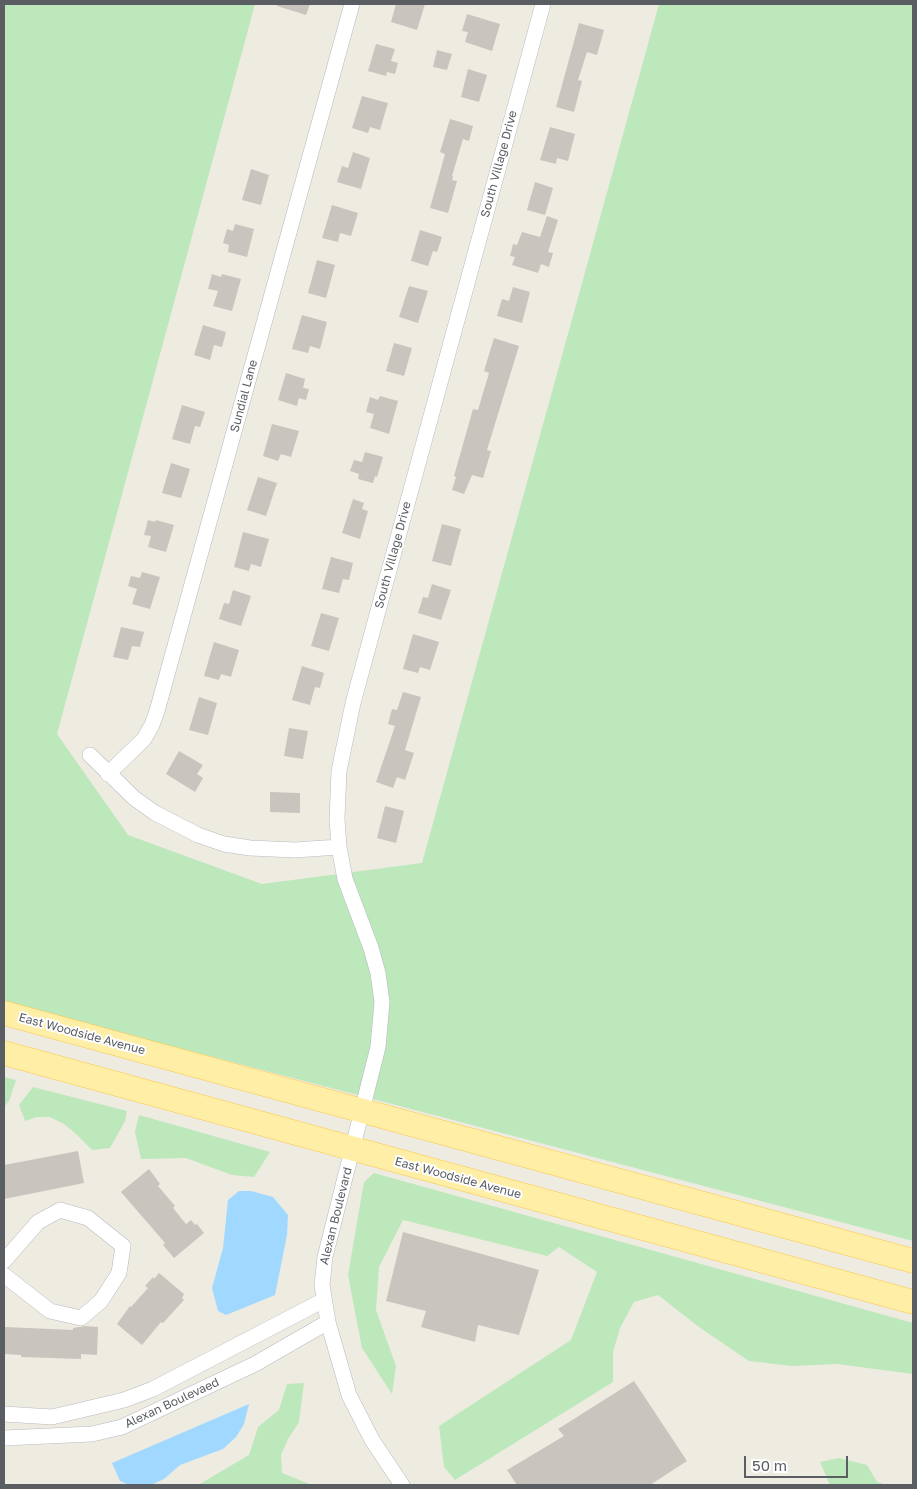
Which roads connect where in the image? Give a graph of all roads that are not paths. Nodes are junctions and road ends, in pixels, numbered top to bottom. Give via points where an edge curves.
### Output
1 (352, 4) edge
2 (543, 4) edge
3 (90, 755) dead end
4 (108, 774) junction
5 (339, 847) junction
6 (4, 1013) edge
7 (4, 1053) edge
8 (362, 1110) junction
9 (352, 1149) junction
10 (4, 1261) edge
11 (913, 1261) edge
12 (4, 1274) edge
13 (324, 1300) junction
14 (913, 1302) edge
15 (328, 1322) junction
16 (134, 1396) junction
17 (4, 1414) edge
18 (143, 1417) junction
19 (4, 1438) edge
20 (402, 1485) edge

1 - 4 street, Sundial Lane via 157,711 144,739
2 - 5 street, South Village Drive via 346,730 337,795
3 - 4 street
4 - 5 street via 155,813 224,844 273,850
5 - 8 street, South Village Drive via 345,879 378,973 382,1002 378,1047
6 - 8 main road, East Woodside Avenue
7 - 9 main road, East Woodside Avenue
8 - 9 street, Alexan Boulevard
8 - 11 main road, East Woodside Avenue
9 - 13 street, Alexan Boulevard via 322,1271
9 - 14 main road, East Woodside Avenue
10 - 12 street via 38,1222 60,1210 88,1218 123,1246 119,1273 101,1301 81,1318 50,1311
13 - 15 street, Alexan Boulevard
13 - 16 street, Alexan Boulevaed
15 - 18 street, Alexan Boulevaed via 255,1364
15 - 20 street, Alexan Boulevard via 349,1395 372,1440
16 - 17 street, Alexan Boulevaed via 52,1418
16 - 18 street
18 - 19 street, Alexan Boulevaed via 92,1434

